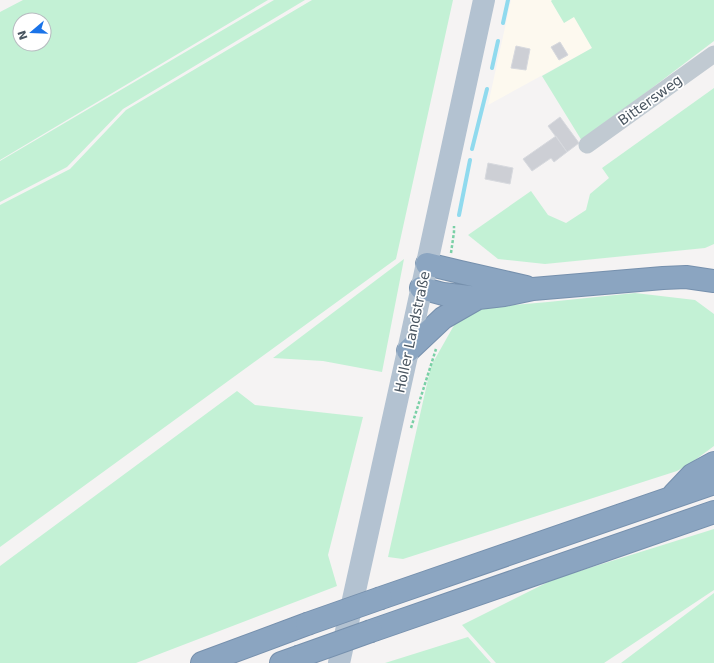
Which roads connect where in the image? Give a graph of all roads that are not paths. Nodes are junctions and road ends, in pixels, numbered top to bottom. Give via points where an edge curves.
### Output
1 (484, 0) edge
2 (714, 54) edge
3 (587, 146) dead end
4 (427, 264) junction
5 (663, 278) junction
6 (714, 281) edge
7 (422, 288) junction
8 (533, 289) junction
9 (714, 295) edge
10 (478, 298) junction
11 (408, 351) junction
12 (714, 463) edge
13 (714, 483) edge
14 (668, 499) junction
15 (714, 512) edge
16 (289, 660) edge
17 (202, 663) edge
18 (339, 663) edge

1 - 4 main road, Holler Landstraße
2 - 3 street, Bittersweg
4 - 7 main road, Holler Landstraße
4 - 8 highway
5 - 6 highway via 686,277
5 - 8 highway
5 - 9 highway
7 - 10 highway via 443,294
7 - 11 main road, Holler Landstraße
8 - 10 highway via 504,296
10 - 11 highway via 443,318
11 - 18 main road, Holler Landstraße
12 - 14 highway via 692,475
13 - 14 highway
14 - 17 highway, bridge
15 - 16 highway, bridge

